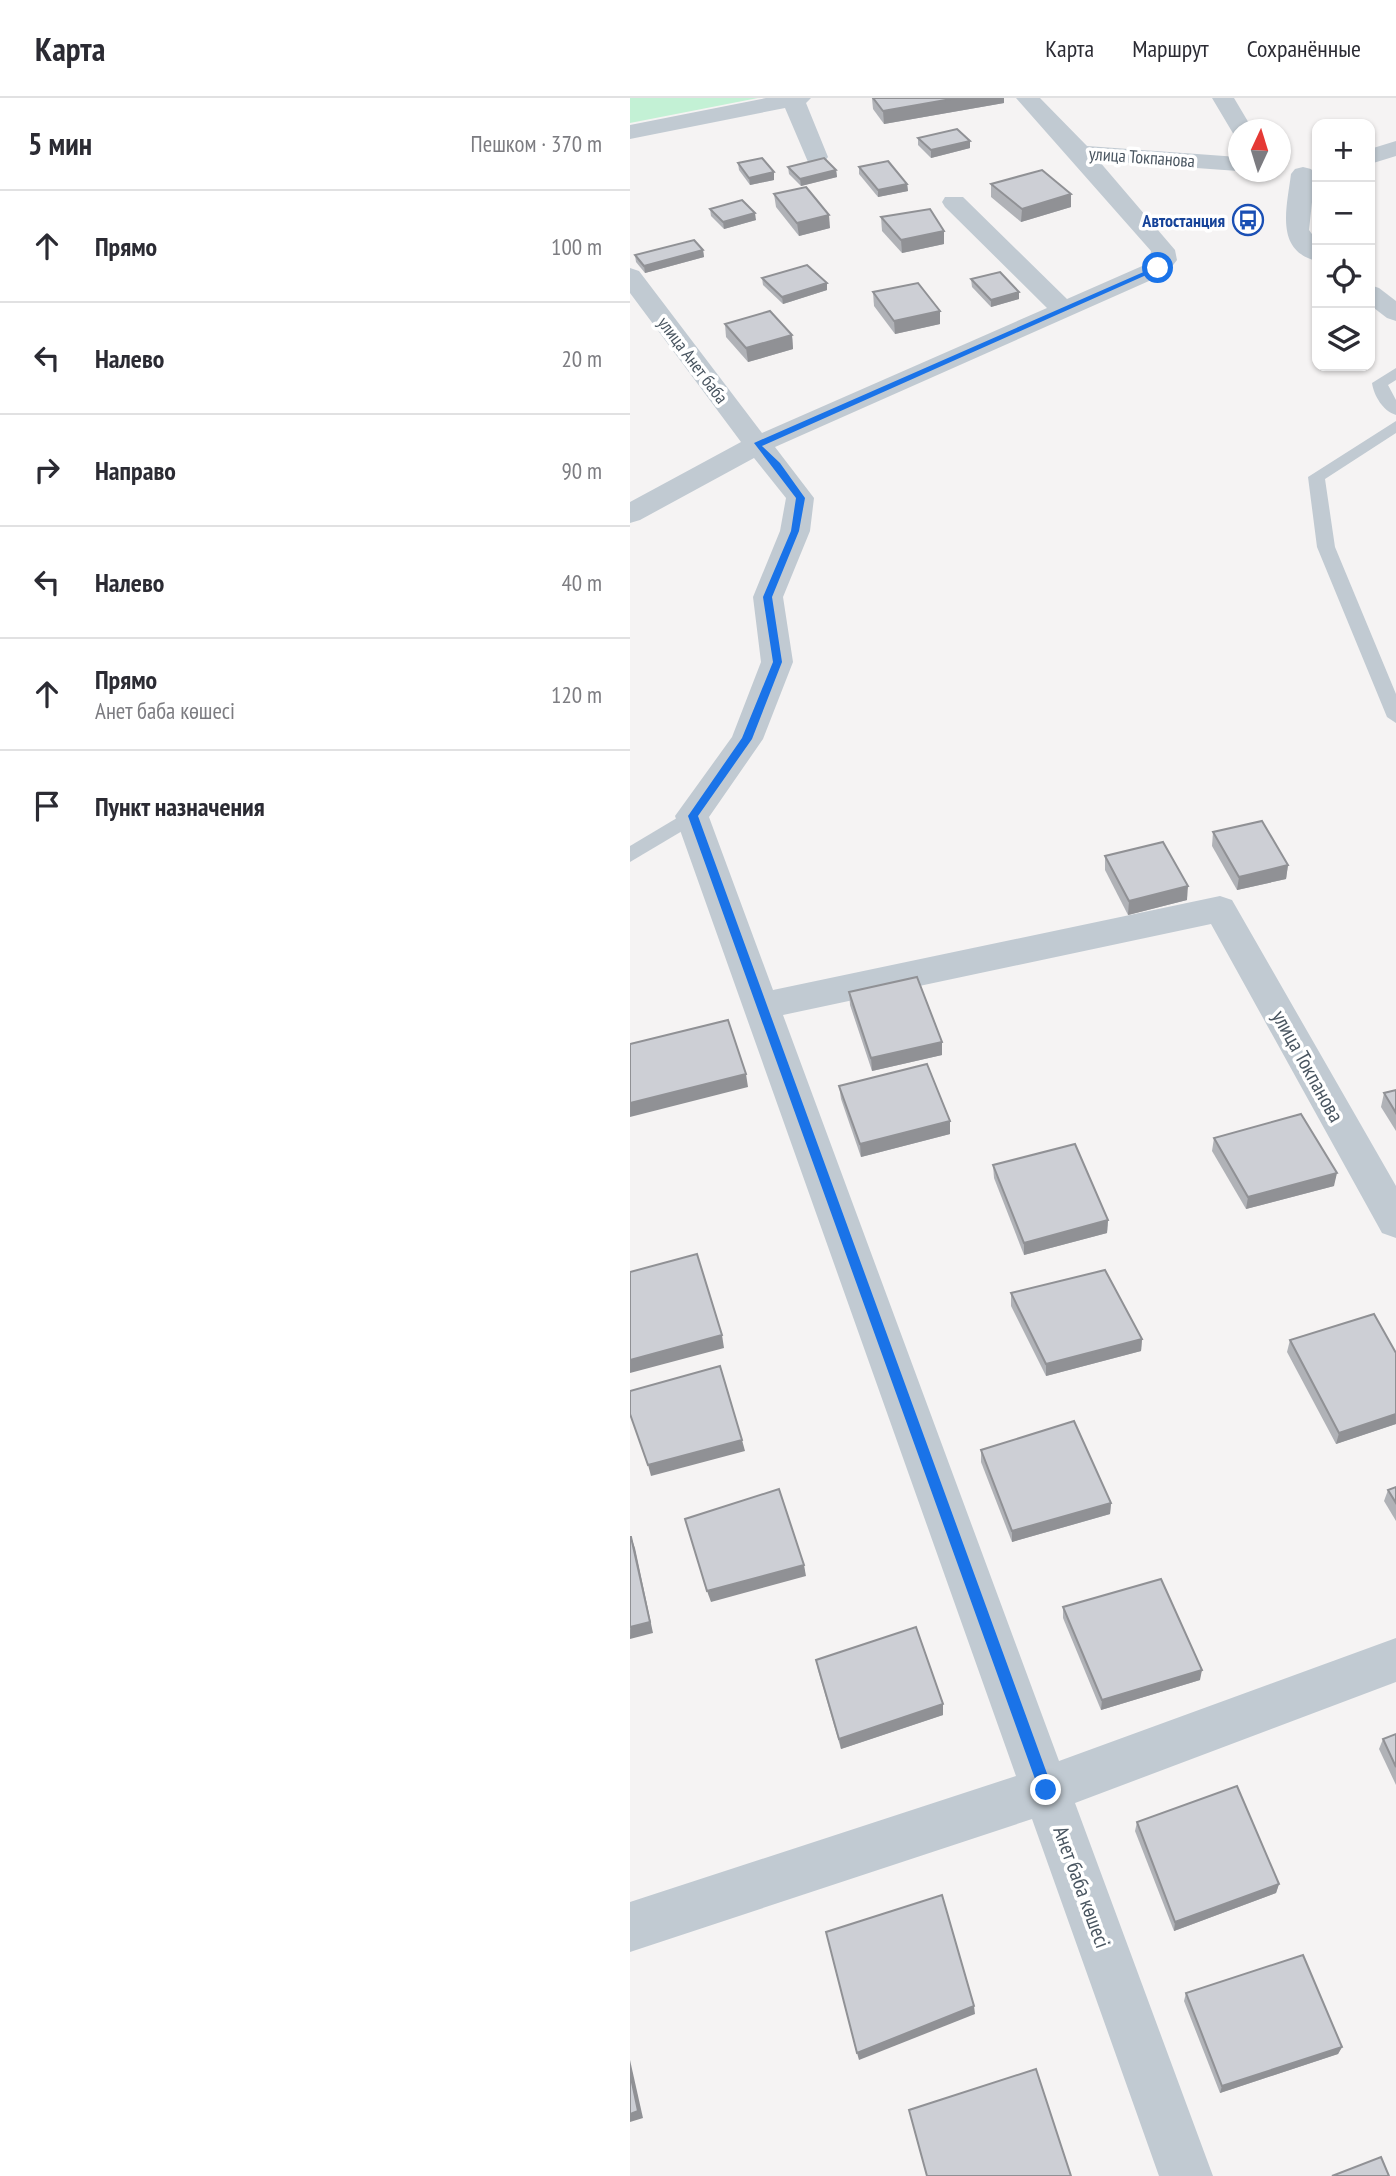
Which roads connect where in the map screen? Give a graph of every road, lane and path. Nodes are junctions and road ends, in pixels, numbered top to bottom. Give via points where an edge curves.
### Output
1 (795, 98) edge
2 (1027, 98) edge
3 (1223, 98) edge
4 (1235, 119) edge
5 (630, 132) edge
6 (1396, 148) edge
7 (1080, 153) junction
8 (1375, 155) edge
9 (816, 157) edge
10 (1228, 163) edge
11 (1300, 171) edge
12 (954, 202) dead end
13 (1312, 250) edge
14 (630, 275) edge
15 (1375, 297) edge
16 (1064, 310) junction
17 (1396, 313) edge
18 (1396, 373) edge
19 (1396, 410) edge
20 (1396, 426) edge
21 (757, 445) junction
22 (630, 514) edge
23 (1396, 717) edge
24 (692, 816) junction
25 (630, 855) edge
26 (763, 1006) junction
27 (1396, 1222) edge
28 (1396, 1660) edge
29 (1046, 1790) junction
30 (630, 1927) edge
31 (1186, 2176) edge

1 - 5 street
1 - 9 street
2 - 7 street, улица Токпанова
3 - 4 street
6 - 8 street
7 - 10 street, улица Токпанова
7 - 16 street via 1163,250 1164,260 1158,268
11 - 13 street via 1297,230
12 - 16 street
14 - 21 street, улица Анет баба
15 - 17 street
16 - 21 street
18 - 19 lane via 1380,383 1382,394
20 - 23 lane via 1316,477 1326,547
21 - 22 street
21 - 24 street, улица Анет баба via 800,498 795,531 768,597 777,662 747,739
24 - 25 lane
24 - 26 street, Анет баба көшесі
26 - 27 street, улица Токпанова via 1220,909
26 - 29 street, Анет баба көшесі
28 - 29 street
29 - 30 street
29 - 31 street, Анет баба көшесі

